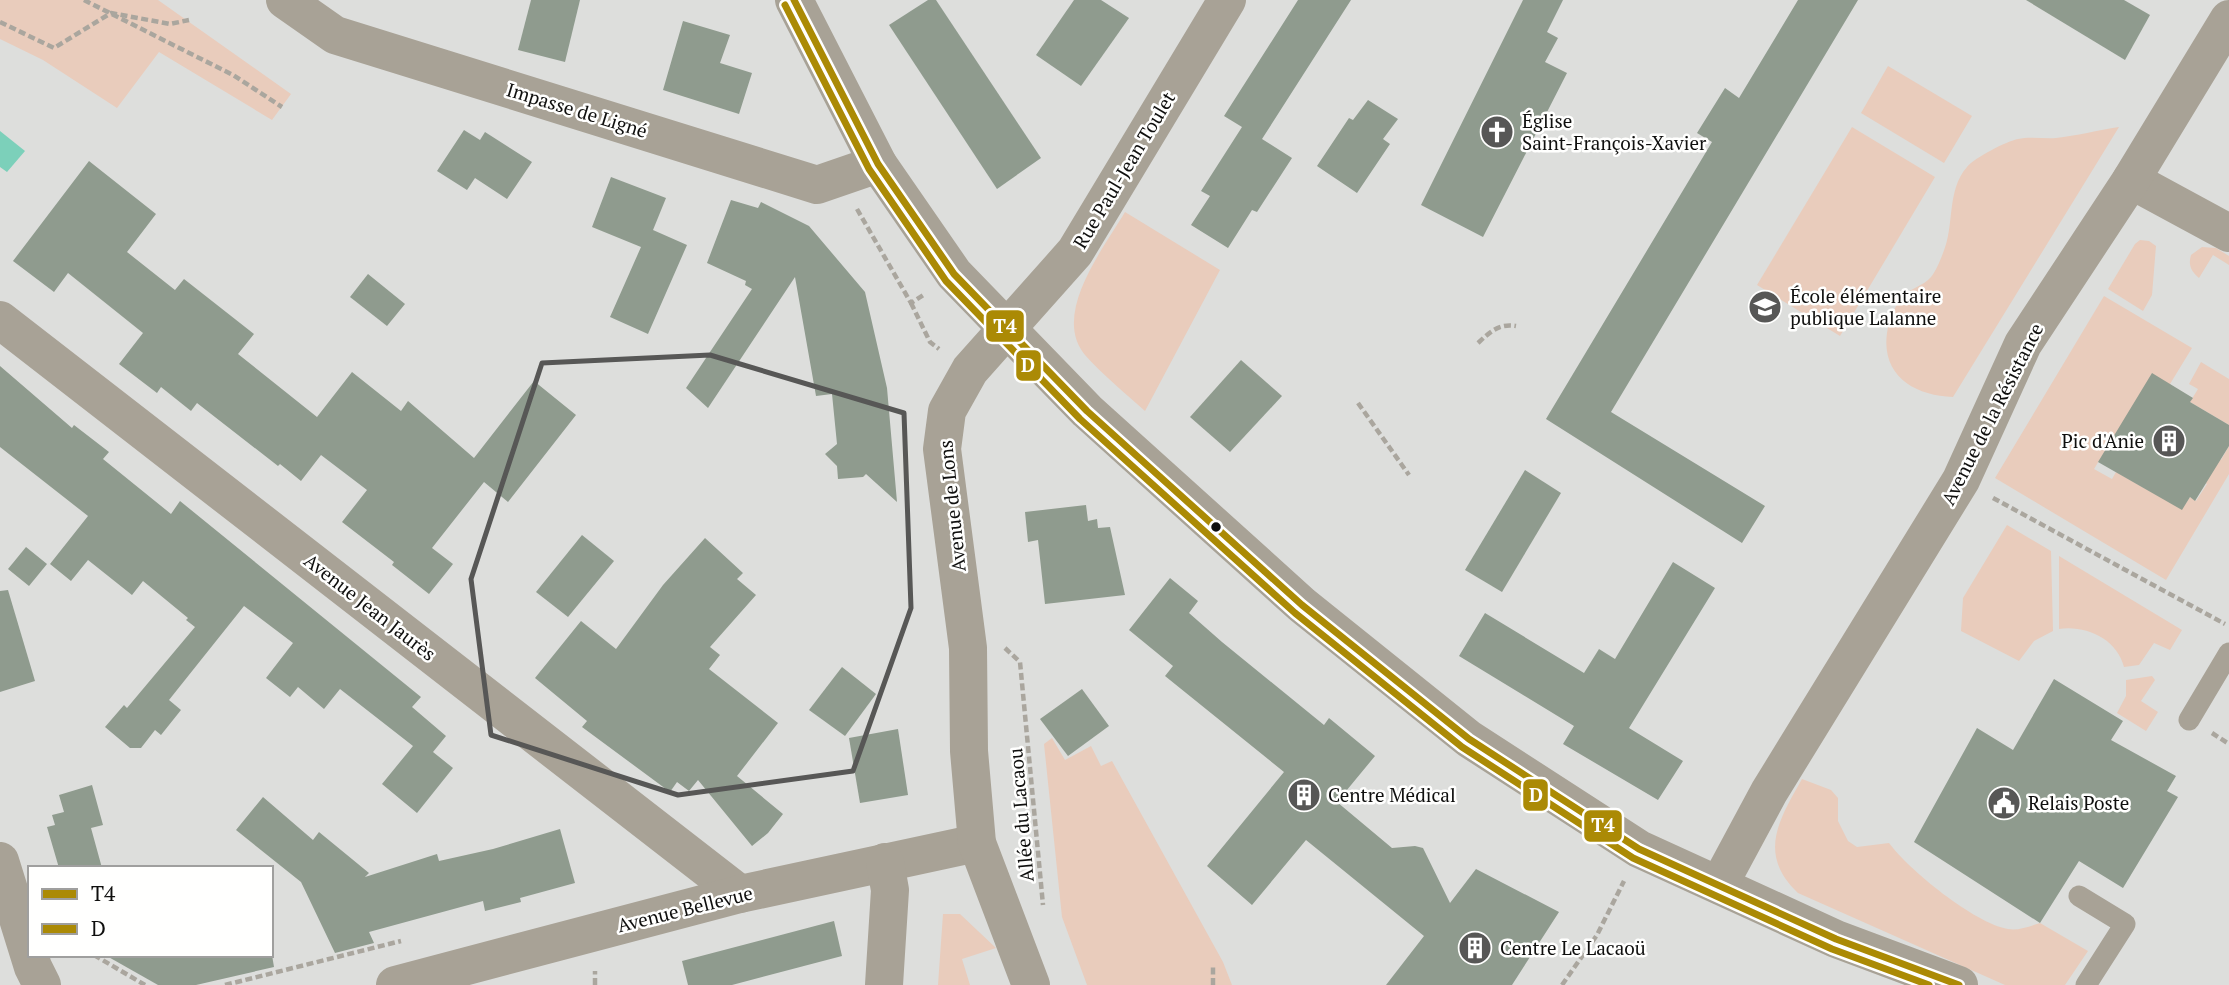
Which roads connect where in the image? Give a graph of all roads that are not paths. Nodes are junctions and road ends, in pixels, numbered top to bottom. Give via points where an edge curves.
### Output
1 (285, 0) edge
2 (794, 0) edge
3 (1227, 0) edge
4 (1208, 16) edge
5 (2229, 19) edge
6 (878, 164) junction
7 (2131, 180) junction
8 (2229, 233) edge
9 (0, 320) edge
10 (1006, 330) junction
11 (2229, 653) edge
12 (2189, 720) dead end
13 (977, 844) junction
14 (0, 861) edge
15 (885, 862) junction
16 (1719, 885) junction
17 (740, 894) junction
18 (2079, 896) dead end
19 (28, 951) edge
20 (30, 957) edge
21 (42, 985) edge
22 (395, 985) edge
23 (884, 985) edge
24 (1031, 985) edge
25 (1959, 985) edge
26 (2087, 985) edge

1 - 6 street, Impasse de Ligné via 335,36 817,185
2 - 6 street
3 - 4 street, Rue Paul-Jean Toulet
4 - 10 street, Rue Paul-Jean Toulet via 1075,252
5 - 7 street, Avenue de la Résistance
6 - 10 street via 954,274
7 - 8 street
7 - 16 street, Avenue de la Résistance via 2023,344 1961,481 1769,792
9 - 17 street, Avenue Jean Jaurès
10 - 13 street, Avenue de Lons via 970,370 947,411 942,449 968,648 969,751
10 - 16 street via 1126,448 1302,605 1469,738 1639,849
11 - 12 lane
13 - 15 street, Avenue Bellevue
13 - 24 street, Avenue de Lons
14 - 19 street
15 - 17 street, Avenue Bellevue
15 - 23 street via 890,890
16 - 25 street via 1836,939
17 - 22 street, Avenue Bellevue
18 - 26 lane via 2125,924
20 - 21 street

